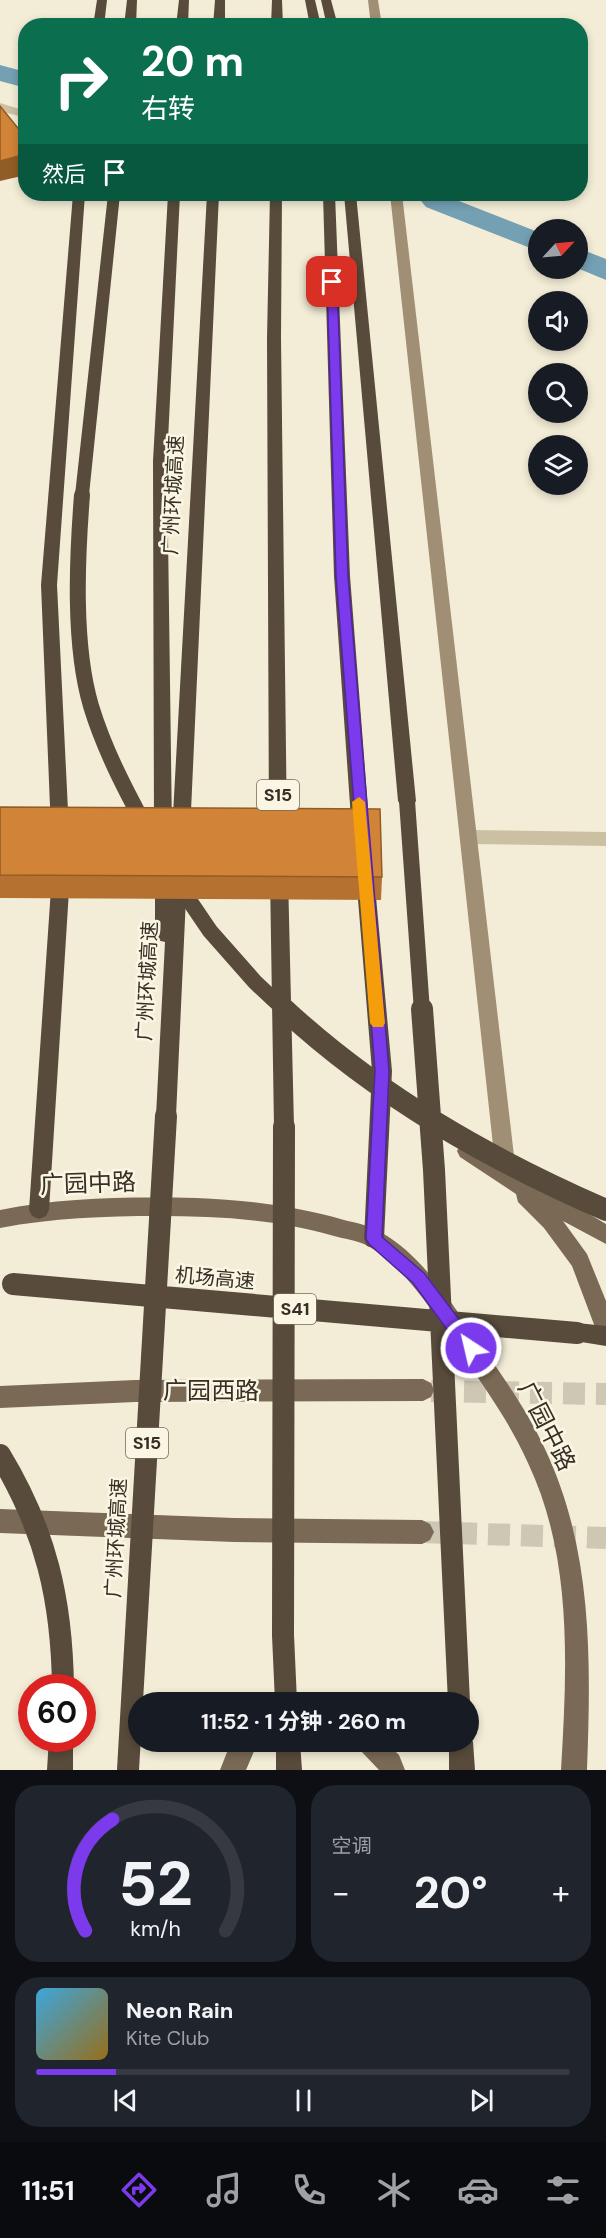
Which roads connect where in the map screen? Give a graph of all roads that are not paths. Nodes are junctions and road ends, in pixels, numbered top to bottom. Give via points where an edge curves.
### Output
1 (102, 0) edge
2 (132, 0) edge
3 (183, 0) edge
4 (220, 0) edge
5 (277, 0) edge
6 (310, 0) edge
7 (326, 0) edge
8 (373, 0) edge
9 (99, 18) edge
10 (131, 18) edge
11 (183, 18) edge
12 (219, 18) edge
13 (278, 18) edge
14 (314, 18) edge
15 (331, 18) edge
16 (376, 18) edge
17 (0, 107) edge
18 (18, 113) edge
19 (78, 201) edge
20 (113, 201) edge
21 (174, 201) edge
22 (213, 201) edge
23 (276, 201) edge
24 (329, 201) edge
25 (351, 201) edge
26 (397, 201) edge
27 (470, 837) junction
28 (606, 839) edge
29 (161, 851) junction
30 (382, 1071) junction
31 (166, 1116) junction
32 (507, 1178) junction
33 (39, 1210) junction
34 (606, 1210) edge
35 (0, 1219) edge
36 (606, 1235) edge
37 (374, 1239) junction
38 (0, 1283) edge
39 (606, 1328) edge
40 (606, 1336) edge
41 (423, 1390) tunnel mouth
42 (0, 1397) edge
43 (0, 1455) edge
44 (0, 1521) edge
45 (423, 1532) tunnel mouth
46 (63, 1674) edge
47 (286, 1692) edge
48 (459, 1692) edge
49 (61, 1752) edge
50 (241, 1752) edge
51 (288, 1752) edge
52 (379, 1752) edge
53 (461, 1752) edge
54 (60, 1770) edge
55 (128, 1770) edge
56 (233, 1770) edge
57 (289, 1770) edge
58 (392, 1770) edge
59 (462, 1770) edge
60 (574, 1770) edge

1 - 9 highway
2 - 10 highway
3 - 11 highway
4 - 12 highway
5 - 13 highway
6 - 14 highway
7 - 15 highway
8 - 16 main road
17 - 18 street
19 - 33 highway via 49,585 62,863
20 - 29 highway, bridge via 87,445 77,592 84,677 93,713 122,786
21 - 29 highway via 160,461
22 - 31 highway, 广州环城高速 / S15, bridge
23 - 47 highway, S15, bridge
24 - 30 highway via 342,576
25 - 48 highway, bridge via 407,801 432,1146
26 - 27 main road
27 - 28 street
27 - 32 main road
29 - 31 highway
29 - 34 highway, bridge via 205,926 298,1024 429,1118 580,1200
30 - 32 main road via 426,1123
30 - 37 highway
31 - 55 highway, 广州环城高速 / S15, bridge
32 - 36 main road
32 - 39 main road via 551,1221 580,1261
33 - 35 main road, 广园中路
33 - 37 main road, 广园中路 via 187,1207 258,1211 314,1219
37 - 60 main road, 广园中路 via 419,1278 460,1332 506,1400 543,1471 559,1515 572,1576 579,1676
38 - 40 highway, 机场高速 / S41, bridge
41 - 42 main road, 广园西路 via 135,1391
43 - 46 highway, bridge via 42,1538 61,1612
44 - 45 main road
49 - 54 highway
50 - 56 main road
51 - 57 highway
52 - 58 main road
53 - 59 highway

